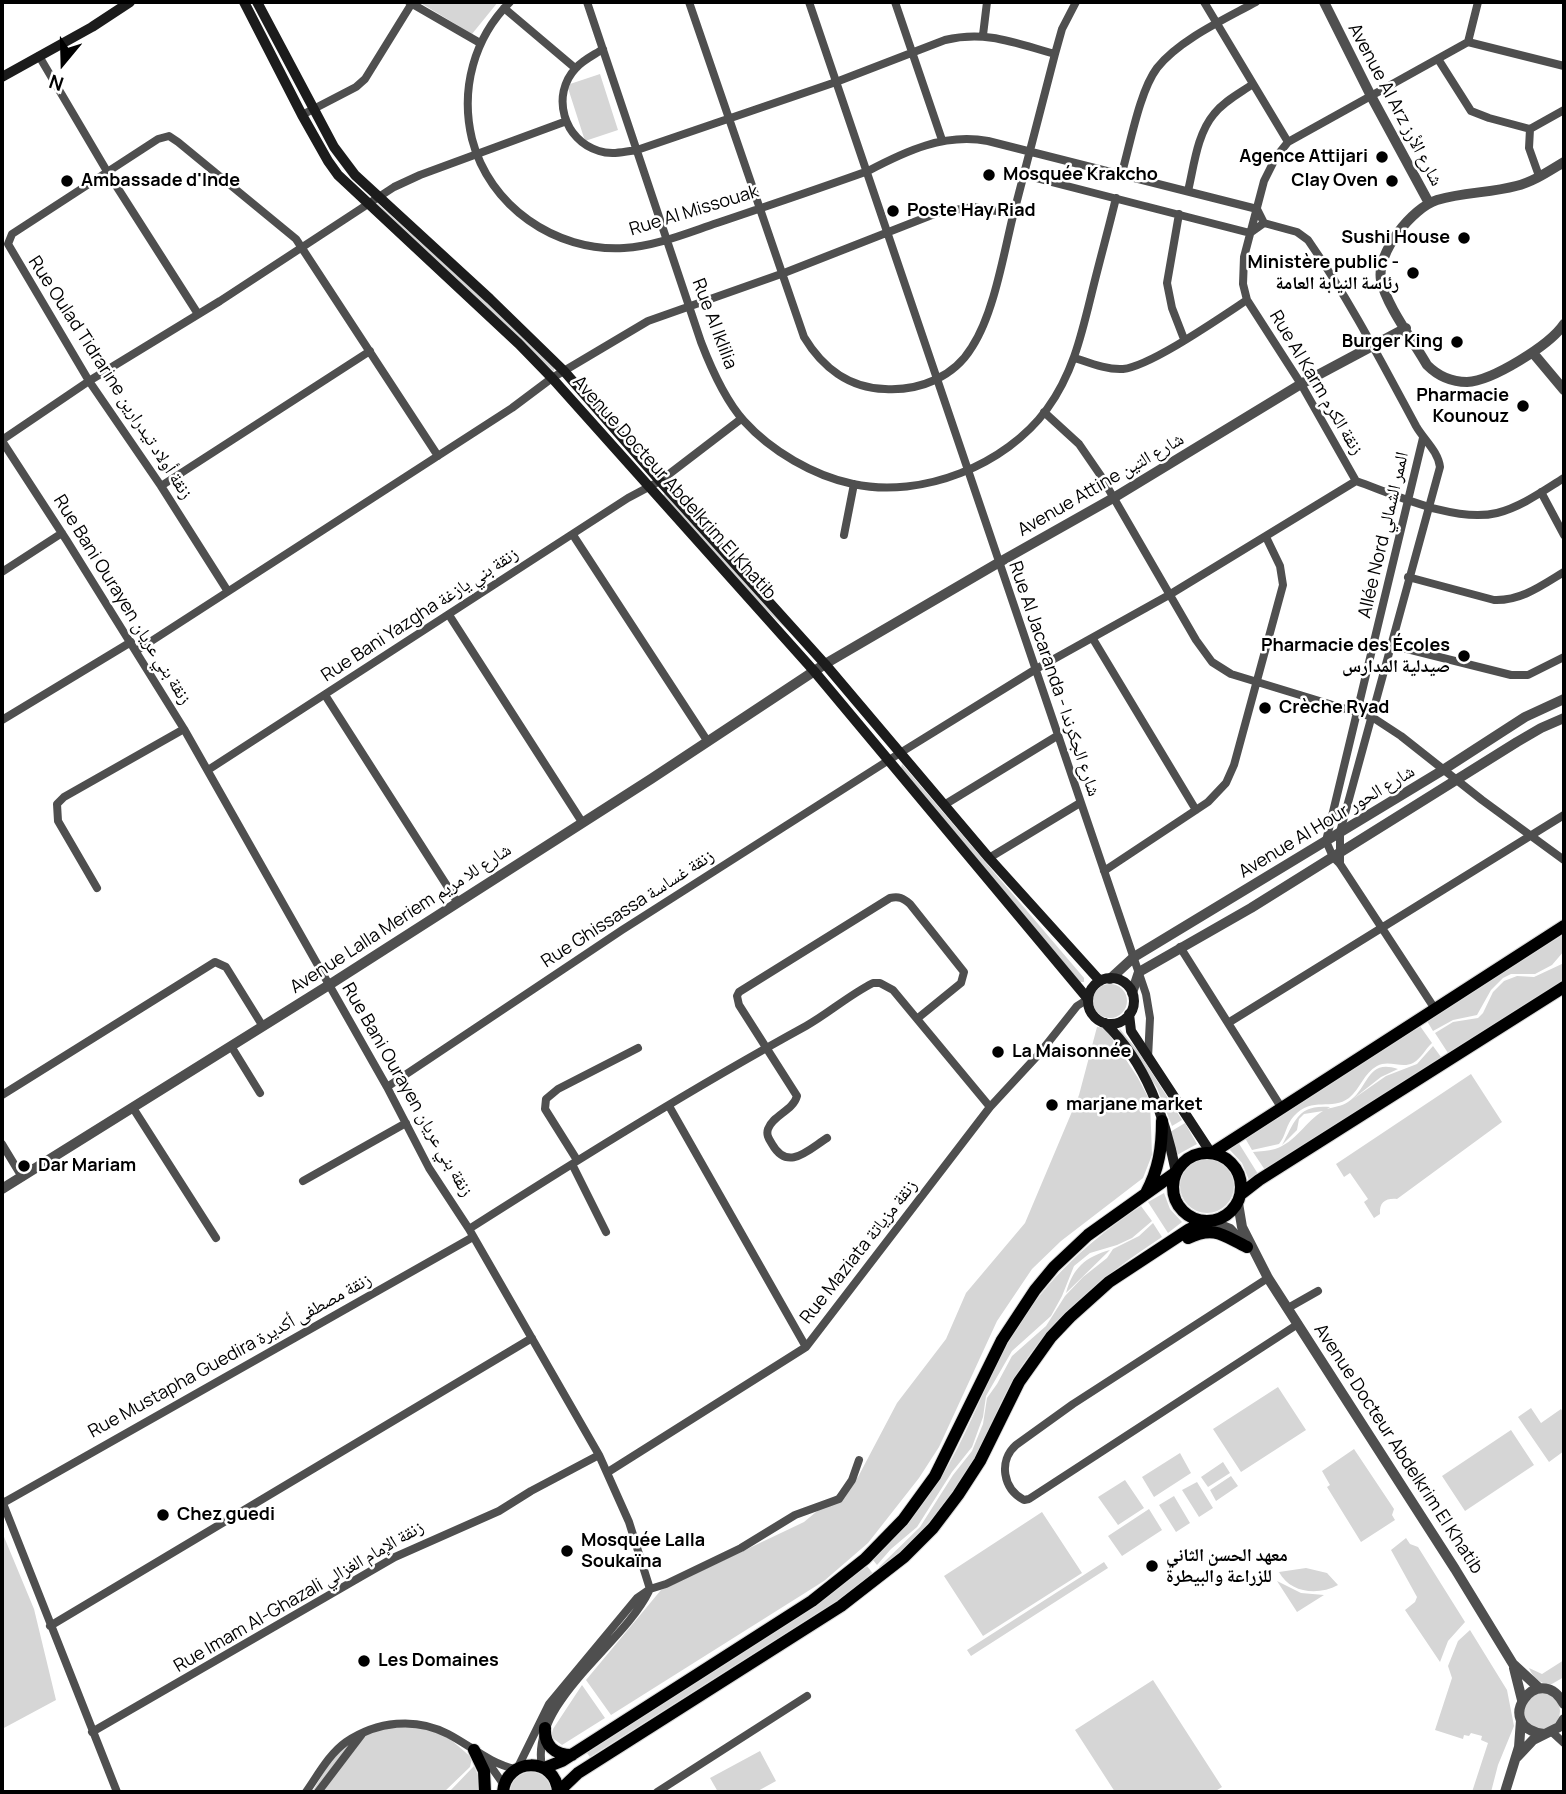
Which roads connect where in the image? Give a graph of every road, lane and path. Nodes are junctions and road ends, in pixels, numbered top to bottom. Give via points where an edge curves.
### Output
1 (131, 2) edge
2 (244, 2) edge
3 (257, 2) edge
4 (587, 2) edge
5 (689, 2) edge
6 (809, 2) edge
7 (895, 2) edge
8 (987, 2) edge
9 (1076, 2) edge
10 (1204, 2) edge
11 (1256, 2) edge
12 (1324, 2) edge
13 (1478, 2) edge
14 (410, 3) edge
15 (507, 5) edge
16 (1216, 24) junction
17 (983, 35) junction
18 (1468, 42) junction
19 (480, 43) junction
20 (603, 49) junction
21 (912, 52) junction
22 (1055, 54) junction
23 (39, 56) junction
24 (1438, 59) junction
25 (1564, 66) edge
26 (575, 68) junction
27 (2, 78) edge
28 (836, 82) junction
29 (1253, 85) junction
30 (1371, 96) junction
31 (314, 107) junction
32 (1564, 110) edge
33 (302, 115) junction
34 (729, 118) junction
35 (564, 122) junction
36 (1530, 129) junction
37 (942, 139) junction
38 (1288, 142) junction
39 (637, 150) junction
40 (1030, 153) junction
41 (476, 155) junction
42 (1564, 162) edge
43 (868, 171) junction
44 (108, 173) junction
45 (1024, 175) junction
46 (1121, 176) junction
47 (1539, 176) junction
48 (1188, 191) junction
49 (379, 197) junction
50 (1116, 198) junction
51 (367, 204) junction
52 (1429, 204) junction
53 (759, 209) junction
54 (1257, 209) junction
55 (1014, 214) junction
56 (1179, 214) junction
57 (1264, 223) junction
58 (887, 232) junction
59 (1250, 233) junction
60 (668, 239) junction
61 (302, 247) junction
62 (783, 273) junction
63 (1247, 300) junction
64 (689, 306) junction
65 (198, 314) junction
66 (1564, 324) edge
67 (1406, 328) junction
68 (1184, 339) junction
69 (1373, 346) junction
70 (370, 351) junction
71 (1533, 353) junction
72 (1075, 358) junction
73 (564, 371) junction
74 (552, 378) junction
75 (937, 380) junction
76 (89, 381) junction
77 (1301, 384) junction
78 (1564, 390) edge
79 (1044, 412) junction
80 (741, 419) junction
81 (1423, 438) junction
82 (2, 440) edge
83 (438, 456) junction
84 (968, 471) junction
85 (1564, 478) edge
86 (660, 481) junction
87 (1356, 481) junction
88 (854, 484) junction
89 (161, 486) junction
90 (649, 487) junction
91 (1541, 492) junction
92 (1115, 498) junction
93 (1408, 499) junction
94 (1429, 506) junction
95 (62, 533) junction
96 (573, 535) junction
97 (844, 535) dead end
98 (1564, 535) edge
99 (1266, 537) junction
100 (998, 563) junction
101 (2, 572) edge
102 (1564, 572) edge
103 (1408, 578) junction
104 (227, 590) junction
105 (1169, 594) junction
106 (449, 615) junction
107 (1093, 639) junction
108 (131, 642) junction
109 (1391, 645) junction
110 (136, 651) junction
111 (1564, 657) edge
112 (825, 664) junction
113 (1036, 669) junction
114 (814, 671) junction
115 (1258, 682) junction
116 (325, 695) junction
117 (1564, 699) edge
118 (1359, 713) junction
119 (1372, 717) junction
120 (1564, 718) edge
121 (2, 720) edge
122 (184, 729) junction
123 (1057, 736) junction
124 (708, 741) junction
125 (900, 753) junction
126 (889, 760) junction
127 (208, 770) junction
128 (1443, 770) junction
129 (1456, 780) junction
130 (1080, 803) junction
131 (944, 805) junction
132 (1196, 810) junction
133 (1564, 815) edge
134 (582, 822) junction
135 (1340, 832) junction
136 (1533, 835) junction
137 (1326, 841) junction
138 (989, 858) junction
139 (1338, 858) junction
140 (1564, 860) edge
141 (1104, 871) junction
142 (97, 888) dead end
143 (458, 903) junction
144 (1564, 926) edge
145 (1382, 927) junction
146 (1180, 947) junction
147 (1134, 957) junction
148 (1139, 972) junction
149 (1105, 980) junction
150 (329, 985) junction
151 (1564, 987) edge
152 (1132, 993) junction
153 (1088, 999) junction
154 (1434, 1009) junction
155 (1129, 1014) junction
156 (918, 1018) junction
157 (1105, 1023) junction
158 (1228, 1023) junction
159 (262, 1026) junction
160 (230, 1046) junction
161 (765, 1047) junction
162 (638, 1048) dead end
163 (1149, 1058) junction
164 (387, 1087) junction
165 (260, 1093) dead end
166 (2, 1095) edge
167 (668, 1106) junction
168 (990, 1107) junction
169 (1281, 1107) junction
170 (132, 1108) junction
171 (1162, 1121) junction
172 (405, 1123) junction
173 (827, 1138) dead end
174 (2, 1144) edge
175 (1211, 1153) junction
176 (574, 1162) junction
177 (1175, 1172) junction
178 (22, 1177) junction
179 (303, 1181) dead end
180 (2, 1189) edge
181 (1146, 1193) junction
182 (1239, 1198) junction
183 (1209, 1221) junction
184 (606, 1232) dead end
185 (471, 1233) junction
186 (216, 1238) dead end
187 (1170, 1241) junction
188 (1250, 1250) junction
189 (1268, 1278) junction
190 (1318, 1291) dead end
191 (1288, 1308) junction
192 (1298, 1324) junction
193 (532, 1338) junction
194 (806, 1347) junction
195 (599, 1455) junction
196 (859, 1460) dead end
197 (608, 1472) junction
198 (2, 1502) edge
199 (650, 1589) junction
200 (50, 1626) junction
201 (1513, 1664) junction
202 (1564, 1684) edge
203 (1543, 1688) junction
204 (807, 1696) dead end
205 (1522, 1700) junction
206 (1564, 1704) edge
207 (1564, 1719) edge
208 (1521, 1720) junction
209 (545, 1728) junction
210 (92, 1732) junction
211 (1548, 1733) junction
212 (362, 1734) junction
213 (1564, 1743) edge
214 (474, 1750) junction
215 (572, 1755) junction
216 (486, 1758) junction
217 (1515, 1760) junction
218 (516, 1768) junction
219 (543, 1768) junction
220 (503, 1790) edge
221 (114, 1791) edge
222 (306, 1792) edge
223 (318, 1792) edge
224 (485, 1792) edge
225 (558, 1792) edge
226 (656, 1792) edge
227 (1505, 1792) edge

1 - 23 main road
2 - 33 main road, Avenue Docteur Abdelkrim El Khatib
3 - 31 main road, Avenue Docteur Abdelkrim El Khatib
4 - 20 street, Rue Al Iklilia
5 - 34 street
6 - 28 street, Rue Al Jacaranda - شارع الجكرندا
7 - 21 street
8 - 17 street
9 - 22 street
10 - 16 street
11 - 16 street
12 - 30 street, Avenue Al Arz شارع الأرز
13 - 18 street
14 - 19 street
14 - 31 street via 365,79
15 - 19 street, Rue Al Missouak
15 - 26 street
16 - 29 street
16 - 46 street via 1166,59 1152,76
17 - 21 street via 964,35
17 - 22 street
18 - 24 street, Rue Al Karm زنقة الكرم
18 - 25 street
19 - 41 street, Rue Al Missouak via 468,93
20 - 26 street
20 - 39 street, Rue Al Iklilia
21 - 28 street
21 - 37 street
22 - 40 street
23 - 27 main road
23 - 44 street
24 - 30 street, Rue Al Karm زنقة الكرم
24 - 36 street via 1471,111
26 - 35 street via 565,91
28 - 34 street
28 - 43 street, Rue Al Jacaranda - شارع الجكرندا
29 - 38 street
29 - 48 street via 1213,114 1201,139
30 - 38 street, Rue Al Karm زنقة الكرم
30 - 52 street, Avenue Al Arz شارع الأرز
31 - 33 street
31 - 49 main road, Avenue Docteur Abdelkrim El Khatib via 344,162
32 - 36 street
33 - 51 main road, Avenue Docteur Abdelkrim El Khatib via 333,168
34 - 39 street
34 - 53 street
35 - 39 street via 578,139 597,151
35 - 41 street
36 - 47 street via 1529,148
37 - 40 street via 975,138
37 - 43 street, Rue Al Missouak
38 - 54 street, Rue Al Karm زنقة الكرم via 1270,166
39 - 60 street, Rue Al Iklilia
40 - 45 street
40 - 46 street
41 - 49 street via 409,180
41 - 60 street, Rue Al Missouak via 502,198 551,234 606,248
42 - 47 street
43 - 53 street, Rue Al Missouak
43 - 58 street, Rue Al Jacaranda - شارع الجكرندا
44 - 61 street, Rue Oulad Tidrarine زنقة أولاد تيدرارين via 169,136 284,227
44 - 65 street
44 - 76 street, Rue Oulad Tidrarine زنقة أولاد تيدرارين via 12,234 8,241
45 - 50 street
45 - 55 street
46 - 48 street
47 - 52 street via 1516,187
48 - 54 street
49 - 51 street
49 - 73 main road, Avenue Docteur Abdelkrim El Khatib
50 - 56 street
50 - 72 street, Rue Al Iklilia
51 - 61 street
51 - 74 main road, Avenue Docteur Abdelkrim El Khatib
52 - 67 street, Avenue Al Arz شارع الأرز via 1395,237 1381,267 1387,296
53 - 60 street, Rue Al Missouak
53 - 62 street
54 - 57 street
54 - 59 street, Rue Al Karm زنقة الكرم
55 - 58 street via 957,208
55 - 75 street via 981,331 958,364
56 - 59 street
56 - 68 street via 1167,283
57 - 59 street
57 - 69 street via 1308,240
58 - 62 street
58 - 75 street, Rue Al Jacaranda - شارع الجكرندا
59 - 63 street, Rue Al Karm زنقة الكرم via 1242,268
60 - 64 street, Rue Al Iklilia
61 - 65 street
61 - 70 street, Rue Oulad Tidrarine زنقة أولاد تيدرارين
62 - 64 street
62 - 75 street via 804,337 824,364 874,389 905,389
63 - 68 street
63 - 77 street, Rue Al Karm زنقة الكرم
64 - 73 street via 642,323
64 - 80 street, Rue Al Iklilia via 712,368
65 - 76 street
66 - 71 street, Avenue Al Arz شارع الأرز
67 - 69 street, Avenue Attine شارع التين
67 - 71 street, Avenue Al Arz شارع الأرز via 1427,365 1457,381 1481,379
68 - 72 street via 1123,369
69 - 77 street, Avenue Attine شارع التين
69 - 81 street
70 - 83 street, Rue Oulad Tidrarine زنقة أولاد تيدرارين
70 - 89 street
71 - 78 street
72 - 79 street, Rue Al Iklilia
73 - 74 street
73 - 86 main road, Avenue Docteur Abdelkrim El Khatib
74 - 83 street
74 - 90 main road, Avenue Docteur Abdelkrim El Khatib
75 - 84 street, Rue Al Jacaranda - شارع الجكرندا
76 - 82 street
76 - 89 street, Rue Oulad Tidrarine زنقة أولاد تيدرارين
77 - 87 street, Rue Al Karm زنقة الكرم
77 - 92 street, Avenue Attine شارع التين
79 - 84 street, Rue Al Iklilia via 1004,450
79 - 92 street via 1079,444
80 - 86 street, Rue Bani Yazgha زنقة بني يازغة
80 - 88 street, Rue Al Iklilia via 794,460
81 - 93 street, Allée Nord الممر الشمالي
81 - 94 street, Allée Nord الممر الشمالي via 1440,467
82 - 95 street, Rue Bani Ourayen زنقة بني عريان
83 - 104 street
84 - 88 street, Rue Al Iklilia via 922,484
84 - 100 street, Rue Al Jacaranda - شارع الجكرندا
85 - 91 street, Rue Al Karm زنقة الكرم
86 - 90 street, Rue Bani Yazgha زنقة بني يازغة
86 - 112 main road, Avenue Docteur Abdelkrim El Khatib
87 - 93 street, Rue Al Karm زنقة الكرم
87 - 99 street, Rue Ghissassa زنقة غساسة
88 - 97 street
89 - 104 street, Rue Oulad Tidrarine زنقة أولاد تيدرارين
90 - 96 street, Rue Bani Yazgha زنقة بني يازغة
90 - 114 main road, Avenue Docteur Abdelkrim El Khatib
91 - 94 street, Rue Al Karm زنقة الكرم via 1490,514
91 - 98 street
92 - 100 street, Avenue Attine شارع التين
92 - 105 street
93 - 94 street, Rue Al Karm زنقة الكرم
93 - 118 street, Allée Nord الممر الشمالي
94 - 103 street, Allée Nord الممر الشمالي
95 - 101 street
95 - 108 street, Rue Bani Ourayen زنقة بني عريان
96 - 106 street, Rue Bani Yazgha زنقة بني يازغة
96 - 124 street
99 - 105 street, Rue Ghissassa زنقة غساسة
99 - 115 street via 1280,566 1283,585
100 - 112 street, Avenue Attine شارع التين
100 - 113 street, Rue Al Jacaranda - شارع الجكرندا
102 - 103 street via 1525,596 1504,600
103 - 109 street, Allée Nord الممر الشمالي
104 - 110 street
105 - 107 street, Rue Ghissassa زنقة غساسة
105 - 115 street via 1212,662
106 - 116 street, Rue Bani Yazgha زنقة بني يازغة
106 - 134 street
107 - 113 street, Rue Ghissassa زنقة غساسة
107 - 132 street
108 - 110 street, Rue Bani Ourayen زنقة بني عريان
108 - 121 street
109 - 111 street via 1511,675 1528,675
109 - 119 street, Allée Nord الممر الشمالي
110 - 122 street, Rue Bani Ourayen زنقة بني عريان
112 - 114 street, Avenue Attine شارع التين
112 - 125 main road, Avenue Docteur Abdelkrim El Khatib
113 - 123 street, Rue Al Jacaranda - شارع الجكرندا
113 - 125 street, Rue Ghissassa زنقة غساسة
114 - 124 street, Avenue Lalla Meriem شارع للا مريم
114 - 126 main road, Avenue Docteur Abdelkrim El Khatib
115 - 118 street
115 - 132 street via 1226,783
116 - 127 street, Rue Bani Yazgha زنقة بني يازغة
116 - 143 street
117 - 128 street, Avenue Al Hour شارع الحور via 1525,717
118 - 119 street
118 - 137 street, Allée Nord الممر الشمالي
119 - 128 street
119 - 135 street, Allée Nord الممر الشمالي
120 - 129 street, Avenue Al Hour شارع الحور
122 - 127 street, Rue Bani Ourayen زنقة بني عريان
122 - 142 street via 57,804 58,821
123 - 130 street, Rue Al Jacaranda - شارع الجكرندا
123 - 131 street
124 - 134 street, Avenue Lalla Meriem شارع للا مريم
125 - 126 street, Rue Ghissassa زنقة غساسة
125 - 131 main road, Avenue Docteur Abdelkrim El Khatib
126 - 153 main road, Avenue Docteur Abdelkrim El Khatib
126 - 164 street, Rue Ghissassa زنقة غساسة
127 - 150 street, Rue Bani Ourayen زنقة بني عريان
128 - 129 street
128 - 135 street, Avenue Al Hour شارع الحور
129 - 136 street
129 - 139 street, Avenue Al Hour شارع الحور
130 - 138 street
130 - 141 street, Rue Al Jacaranda - شارع الجكرندا
131 - 138 main road, Avenue Docteur Abdelkrim El Khatib
132 - 141 street
133 - 136 street
134 - 143 street, Avenue Lalla Meriem شارع للا مريم
135 - 137 street, Avenue Al Hour شارع الحور
135 - 139 street, Allée Nord الممر الشمالي
136 - 140 street
136 - 145 street
137 - 139 street
137 - 147 street, Avenue Al Hour شارع الحور
138 - 149 main road, Avenue Docteur Abdelkrim El Khatib
139 - 145 street
139 - 146 street, Avenue Al Hour شارع الحور
141 - 147 street, Rue Al Jacaranda - شارع الجكرندا
143 - 150 street, Avenue Lalla Meriem شارع للا مريم
144 - 154 main road
145 - 154 street
145 - 158 street
146 - 148 street, Avenue Al Hour شارع الحور
146 - 158 street
147 - 148 street, Rue Al Jacaranda - شارع الجكرندا
147 - 149 street, Avenue Al Hour شارع الحور
148 - 152 street
148 - 163 street, Rue Al Jacaranda - شارع الجكرندا via 1150,1018
149 - 152 main road via 1121,981
149 - 153 main road via 1092,989
150 - 159 street, Avenue Lalla Meriem شارع للا مريم
150 - 164 street, Rue Bani Ourayen زنقة بني عريان
151 - 182 main road via 1259,1180
152 - 155 main road
153 - 157 main road via 1092,1014
153 - 168 street, Rue Maziata زنقة مزياتة
154 - 169 main road
155 - 157 main road via 1121,1021
155 - 163 main road via 1131,1031
156 - 161 street, Rue Mustapha Guedira زنقة مصطفى أكديرة via 893,990 873,983
156 - 161 street via 961,983 964,972 910,904 903,898 890,898 739,992 739,1005
156 - 168 street, Rue Mustapha Guedira زنقة مصطفى أكديرة
157 - 171 main road via 1145,1076
158 - 169 street
159 - 160 street, Avenue Lalla Meriem شارع للا مريم
159 - 166 street via 226,967 215,962
160 - 165 street
160 - 170 street, Avenue Lalla Meriem شارع للا مريم
161 - 167 street, Rue Mustapha Guedira زنقة مصطفى أكديرة
161 - 173 street via 797,1096 769,1127 767,1136 777,1154 797,1157
162 - 176 street via 547,1099 545,1109
163 - 175 main road
164 - 172 street, Rue Bani Ourayen زنقة بني عريان
167 - 176 street, Rue Mustapha Guedira زنقة مصطفى أكديرة
167 - 194 street
168 - 194 street, Rue Maziata زنقة مزياتة
169 - 175 main road
170 - 178 street, Avenue Lalla Meriem شارع للا مريم
170 - 186 street
171 - 177 main road
171 - 181 main road via 1161,1154
172 - 179 street
172 - 185 street, Rue Bani Ourayen زنقة بني عريان
174 - 178 street
175 - 177 main road via 1194,1155
175 - 182 main road via 1234,1168 1241,1185
176 - 184 street
176 - 185 street, Rue Mustapha Guedira زنقة مصطفى أكديرة
177 - 181 main road
177 - 183 main road via 1173,1189 1178,1205 1191,1217
178 - 180 street, Avenue Lalla Meriem شارع للا مريم
181 - 215 main road via 1088,1234 1035,1290 997,1349 935,1476 903,1520 865,1559 812,1601
182 - 183 main road via 1229,1213
182 - 188 street
183 - 187 main road
183 - 188 street via 1230,1229
185 - 193 street, Rue Bani Ourayen زنقة بني عريان
185 - 198 street, Rue Mustapha Guedira زنقة مصطفى أكديرة
187 - 188 main road via 1213,1232
187 - 225 main road via 1109,1282 1051,1337 1019,1382 958,1495 904,1557 841,1606 578,1773
188 - 189 street, Avenue Docteur Abdelkrim El Khatib
189 - 191 street, Avenue Docteur Abdelkrim El Khatib
189 - 192 street via 1016,1445 1010,1451 1005,1479 1015,1494 1029,1499
190 - 191 street
191 - 192 street, Avenue Docteur Abdelkrim El Khatib
192 - 201 street, Avenue Docteur Abdelkrim El Khatib
193 - 195 street, Rue Bani Ourayen زنقة بني عريان
193 - 200 street
194 - 197 street, Rue Maziata زنقة مزياتة
195 - 197 street, Rue Bani Ourayen زنقة بني عريان
195 - 210 street, Rue Imam Al-Ghazali زنقة الإمام الغزالي via 499,1511 395,1557
196 - 199 street via 839,1499 795,1515 741,1548
197 - 199 street, Rue Bani Ourayen زنقة بني عريان via 640,1550
198 - 200 street
199 - 209 street
199 - 218 street via 631,1604 558,1691
200 - 210 street
201 - 203 street
201 - 205 street
202 - 203 street
203 - 205 street
203 - 206 street via 1554,1691
204 - 226 street
205 - 208 street
207 - 211 street
208 - 211 street via 1535,1733
208 - 217 street
209 - 215 main road via 550,1748
209 - 219 street via 540,1747
210 - 221 street
211 - 213 street
211 - 217 street via 1533,1740
212 - 214 street via 386,1724 409,1723 441,1730
212 - 222 street via 335,1752
212 - 223 street
214 - 216 street
214 - 224 main road via 484,1771
215 - 219 main road
216 - 218 street
216 - 220 street
217 - 227 street
218 - 219 main road
218 - 220 main road
219 - 225 main road via 555,1778

